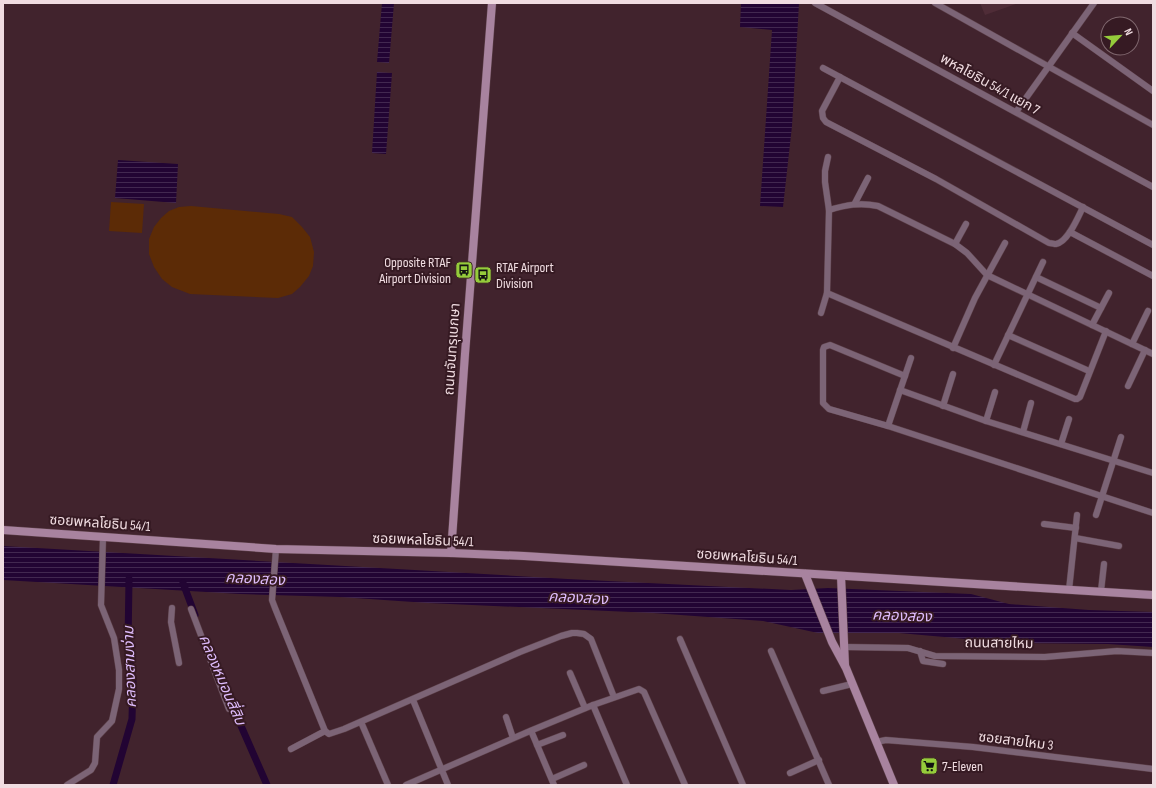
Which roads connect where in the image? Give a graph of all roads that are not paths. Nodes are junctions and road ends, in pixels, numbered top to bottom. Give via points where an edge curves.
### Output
1 (492, 3) edge
2 (816, 3) edge
3 (832, 3) edge
4 (935, 3) edge
5 (1094, 3) edge
6 (828, 10) junction
7 (1072, 33) junction
8 (1048, 66) junction
9 (823, 68) dead end
10 (840, 77) junction
11 (1153, 90) edge
12 (1016, 112) junction
13 (1153, 125) edge
14 (828, 157) dead end
15 (868, 178) dead end
16 (1153, 188) edge
17 (855, 203) junction
18 (1083, 207) junction
19 (829, 210) junction
20 (966, 224) dead end
21 (1070, 232) junction
22 (1005, 243) dead end
23 (955, 244) junction
24 (1153, 245) edge
25 (1043, 262) dead end
26 (987, 275) junction
27 (1153, 276) edge
28 (1036, 277) junction
29 (827, 292) junction
30 (1109, 292) dead end
31 (1028, 294) junction
32 (1101, 308) junction
33 (1148, 311) dead end
34 (822, 313) dead end
35 (1092, 325) junction
36 (1106, 331) junction
37 (1008, 335) junction
38 (1132, 344) junction
39 (953, 348) junction
40 (1145, 350) junction
41 (1153, 354) edge
42 (911, 358) dead end
43 (994, 365) junction
44 (1089, 371) junction
45 (953, 374) dead end
46 (905, 376) junction
47 (1128, 386) dead end
48 (900, 390) junction
49 (995, 392) dead end
50 (1031, 404) dead end
51 (942, 406) junction
52 (1068, 419) dead end
53 (986, 421) junction
54 (888, 426) junction
55 (1023, 432) junction
56 (1121, 436) dead end
57 (1061, 444) junction
58 (1113, 460) junction
59 (1153, 473) edge
60 (1102, 497) junction
61 (1153, 513) edge
62 (1077, 515) dead end
63 (1096, 515) dead end
64 (1044, 524) dead end
65 (1076, 528) junction
66 (3, 530) edge
67 (103, 537) junction
68 (1075, 538) junction
69 (1119, 546) dead end
70 (276, 553) junction
71 (451, 553) junction
72 (1104, 564) dead end
73 (805, 574) junction
74 (841, 576) junction
75 (1069, 590) junction
76 (1101, 591) junction
77 (1153, 595) edge
78 (172, 608) dead end
79 (191, 610) dead end
80 (680, 639) dead end
81 (845, 643) junction
82 (772, 651) dead end
83 (920, 652) junction
84 (1153, 653) edge
85 (180, 663) dead end
86 (943, 664) dead end
87 (846, 668) junction
88 (570, 673) dead end
89 (852, 684) junction
90 (823, 691) dead end
91 (614, 697) junction
92 (413, 700) junction
93 (593, 705) junction
94 (585, 708) junction
95 (229, 709) dead end
96 (506, 717) dead end
97 (362, 722) junction
98 (325, 731) junction
99 (532, 733) dead end
100 (563, 735) dead end
101 (512, 738) junction
102 (876, 742) junction
103 (537, 746) junction
104 (291, 749) dead end
105 (818, 760) junction
106 (584, 765) dead end
107 (441, 769) junction
108 (1153, 769) edge
109 (790, 773) dead end
110 (553, 782) edge
111 (67, 785) edge
112 (388, 785) edge
113 (406, 785) edge
114 (448, 785) edge
115 (627, 785) edge
116 (685, 785) edge
117 (743, 785) edge
118 (830, 785) edge
119 (894, 785) edge

1 - 71 main road, ถนนจันทรุเบกษา
2 - 6 street, พหลโยธิน 54/1 แยก 7
3 - 6 street
4 - 8 street
5 - 7 street
6 - 12 street, พหลโยธิน 54/1 แยก 7
7 - 8 street
7 - 11 street
8 - 12 street
8 - 13 street
9 - 10 street
10 - 18 street
10 - 21 street via 822,111 822,118 826,122 936,179 1050,243 1057,244
12 - 16 street, พหลโยธิน 54/1 แยก 7
14 - 19 street via 825,182
15 - 17 street
17 - 19 street
17 - 23 street via 878,206
18 - 21 street
18 - 24 street
19 - 29 street
20 - 23 street
21 - 27 street
22 - 26 street
23 - 26 street
25 - 28 street
26 - 31 street
26 - 39 street via 967,313
28 - 31 street
28 - 32 street
29 - 34 street
29 - 39 street
30 - 32 street
31 - 35 street
31 - 37 street
32 - 35 street
33 - 38 street
35 - 36 street
36 - 38 street
36 - 44 street
37 - 43 street
37 - 44 street
38 - 40 street
39 - 43 street
40 - 41 street
40 - 47 street
42 - 46 street
43 - 44 street via 1077,400 1080,398
45 - 51 street
46 - 48 street
46 - 54 street via 830,346 824,347 825,406
48 - 51 street
48 - 54 street
49 - 53 street
50 - 55 street
51 - 53 street
52 - 57 street
53 - 55 street
54 - 60 street
55 - 57 street
56 - 58 street
57 - 58 street
58 - 59 street
58 - 60 street
60 - 61 street
60 - 63 street
62 - 65 street
64 - 65 street
65 - 68 street
66 - 67 main road, ซอยพหลโยธิน 54/1
67 - 70 main road, ซอยพหลโยธิน 54/1
67 - 111 street via 101,605 114,638 119,689 112,721 97,737 92,770
68 - 69 street
68 - 75 street
70 - 71 main road, ซอยพหลโยธิน 54/1
70 - 98 street via 272,600
71 - 73 main road, ซอยพหลโยธิน 54/1
72 - 76 street
73 - 74 main road, ซอยพหลโยธิน 54/1
73 - 87 main road via 832,642
74 - 75 main road, ซอยพหลโยธิน 54/1
74 - 81 main road
75 - 76 main road, ซอยพหลโยธิน 54/1
76 - 77 main road, ซอยพหลโยธิน 54/1
78 - 85 street via 170,622
79 - 95 street
80 - 117 street
81 - 83 street, ถนนสายไหม via 908,648
81 - 87 main road
82 - 105 street
83 - 84 street, ถนนสายไหม via 935,656 1045,657 1117,651
83 - 86 street via 923,661
87 - 89 main road
88 - 94 street
89 - 90 street
89 - 102 main road
91 - 92 street via 590,639 584,634 572,633 520,652
91 - 93 street
91 - 116 street via 639,689 644,692
92 - 97 street
92 - 107 street
93 - 94 street
93 - 115 street
94 - 101 street
96 - 101 street
97 - 98 street via 331,734
97 - 112 street
98 - 104 street
99 - 103 street
100 - 103 street
101 - 107 street
102 - 108 street, ซอยสายไหม 3 via 886,740 973,747
102 - 119 main road
103 - 110 street
105 - 109 street
105 - 118 street
106 - 110 street
107 - 113 street
107 - 114 street

